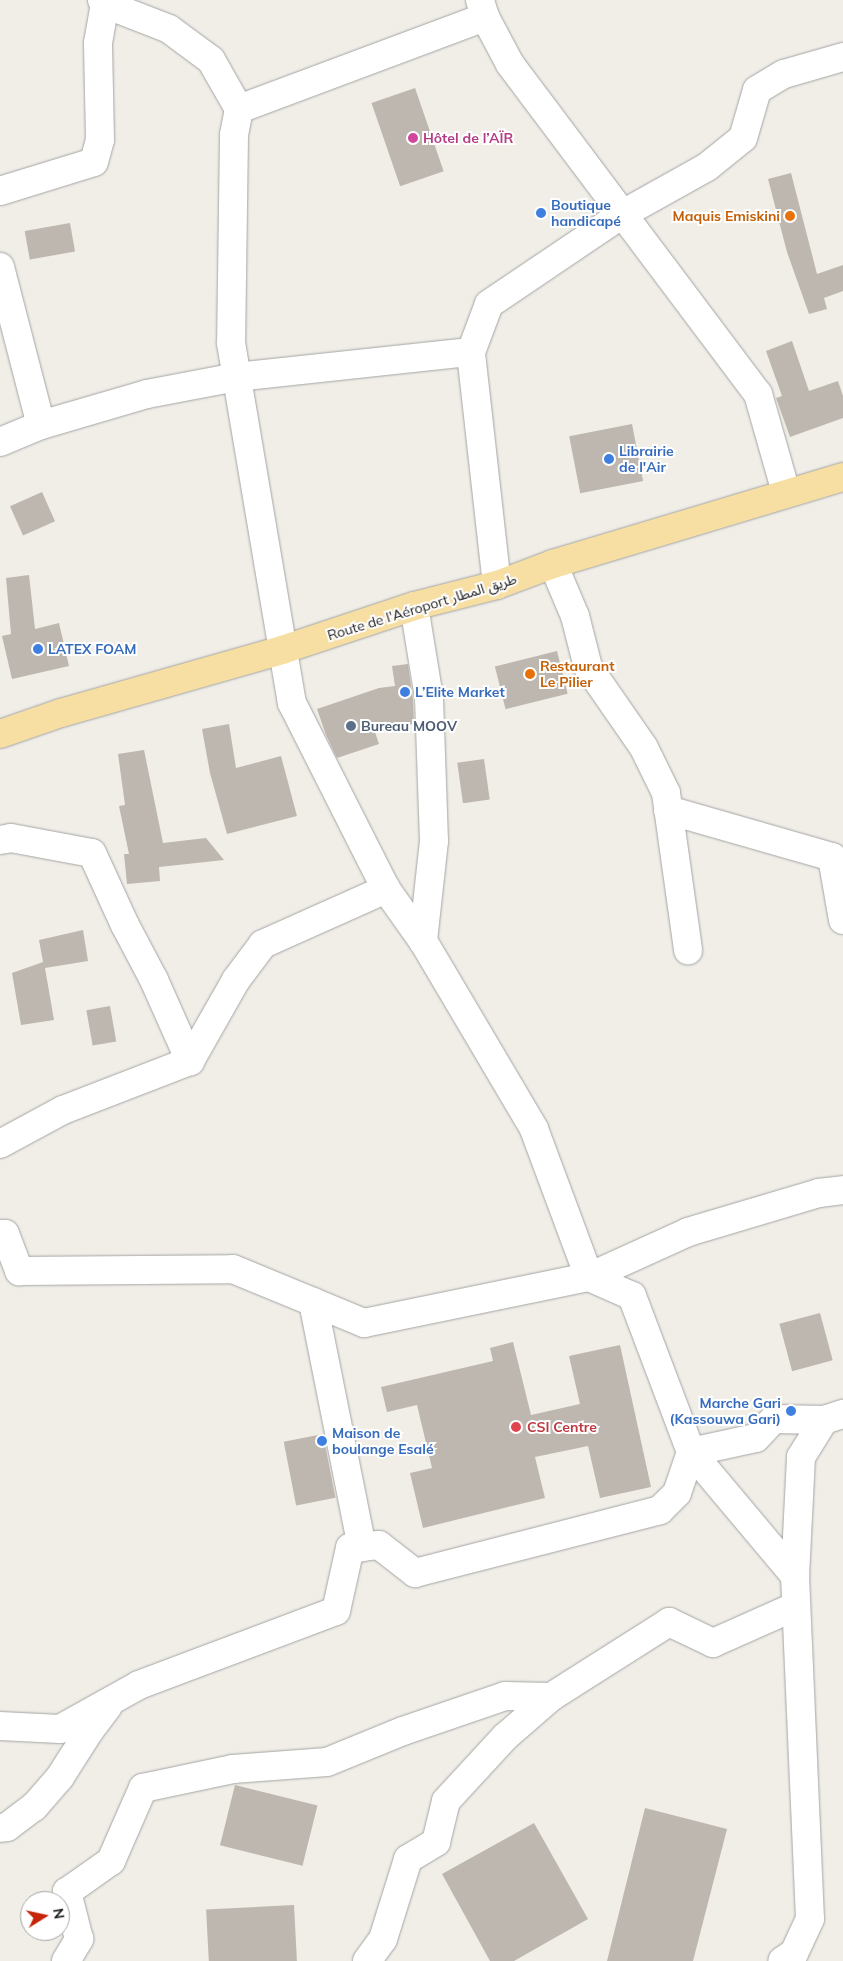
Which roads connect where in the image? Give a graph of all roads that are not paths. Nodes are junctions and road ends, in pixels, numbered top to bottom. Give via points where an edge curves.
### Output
1 (104, 2) edge
2 (483, 8) edge
3 (843, 57) edge
4 (239, 108) junction
5 (0, 191) edge
6 (621, 215) junction
7 (0, 267) edge
8 (471, 352) junction
9 (236, 377) junction
10 (41, 425) junction
11 (0, 442) edge
12 (843, 477) edge
13 (786, 492) junction
14 (553, 564) junction
15 (497, 585) junction
16 (414, 606) junction
17 (282, 650) junction
18 (0, 734) edge
19 (668, 810) junction
20 (0, 840) edge
21 (386, 889) junction
22 (843, 920) edge
23 (423, 941) junction
24 (688, 950) dead end
25 (190, 1061) junction
26 (0, 1144) edge
27 (843, 1190) edge
28 (0, 1234) edge
29 (589, 1277) junction
30 (313, 1302) junction
31 (834, 1417) edge
32 (691, 1452) junction
33 (362, 1547) junction
34 (795, 1576) junction
35 (796, 1606) junction
36 (551, 1697) junction
37 (114, 1699) junction
38 (0, 1726) edge
39 (0, 1828) edge
40 (791, 1958) edge
41 (66, 1961) edge
42 (367, 1961) edge

1 - 4 street via 169,29 211,60
1 - 5 street via 98,43 100,140 94,162
2 - 4 street
2 - 6 street via 510,64
3 - 6 street via 784,74 757,90 742,138 707,167
4 - 9 street via 234,134 231,343
6 - 8 street via 489,304
6 - 13 street via 758,394
7 - 10 street
8 - 9 street
8 - 15 street
9 - 10 street via 147,394
9 - 17 street
10 - 11 street
12 - 13 main road, Route de l'Aéroport طريق المطار
13 - 14 main road, Route de l'Aéroport طريق المطار
14 - 15 main road, Route de l'Aéroport طريق المطار
14 - 19 street via 575,616 588,667 644,748 666,793
15 - 16 main road, Route de l'Aéroport طريق المطار
16 - 17 main road, Route de l'Aéroport طريق المطار
16 - 23 street via 429,698 434,831
17 - 18 main road, Route de l'Aéroport طريق المطار via 61,713
17 - 21 street via 292,703
19 - 22 street via 832,857
19 - 24 street
20 - 25 street via 11,838 92,853
21 - 23 street
21 - 25 street via 263,944 236,980
23 - 29 street via 534,1129
25 - 26 street via 63,1110
27 - 29 street via 818,1193 688,1232
28 - 30 street via 5,1234 18,1271 233,1269
29 - 30 street via 364,1323
29 - 32 street via 632,1296
30 - 33 street
31 - 32 street via 774,1419 756,1438
31 - 34 street via 801,1456
32 - 33 street via 677,1493 660,1510 415,1573 379,1545
32 - 34 street
33 - 37 street via 350,1548 336,1611 139,1685
34 - 35 street
35 - 36 street via 713,1643 669,1622
35 - 40 street via 810,1919
36 - 41 street via 505,1696 403,1730 327,1762 233,1769 143,1788 111,1861 67,1892 79,1938
36 - 42 street via 505,1737 446,1801 436,1842 408,1859 383,1939
37 - 38 street via 60,1729
37 - 39 street via 41,1800 7,1827

